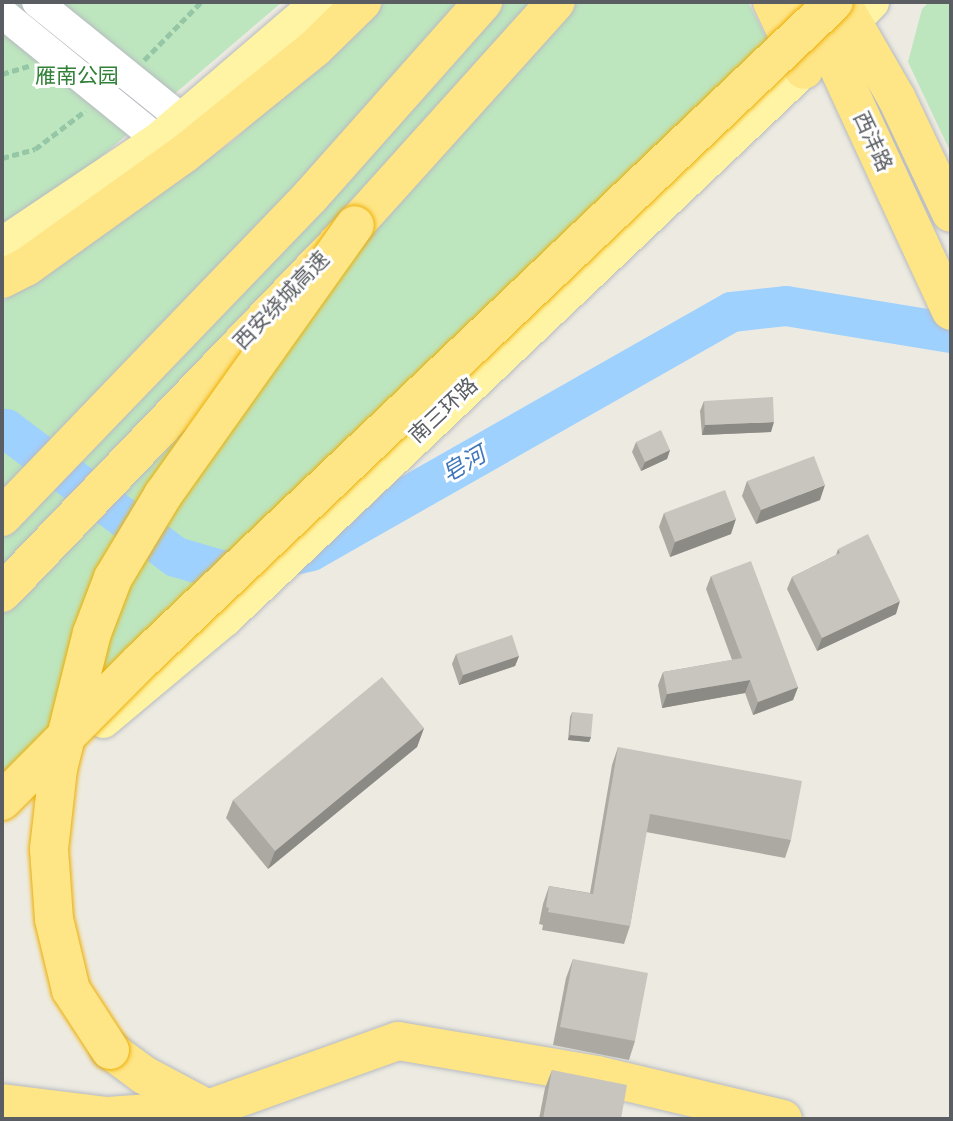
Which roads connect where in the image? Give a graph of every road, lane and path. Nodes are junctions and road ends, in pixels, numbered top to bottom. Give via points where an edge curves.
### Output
1 (37, 2) edge
2 (317, 2) edge
3 (362, 2) edge
4 (483, 2) edge
5 (555, 2) edge
6 (772, 2) edge
7 (807, 2) edge
8 (2, 13) edge
9 (838, 24) edge
10 (174, 137) junction
11 (951, 213) edge
12 (355, 225) junction
13 (2, 243) edge
14 (2, 279) edge
15 (945, 297) edge
16 (2, 517) edge
17 (2, 593) edge
18 (2, 804) edge
19 (2, 1103) edge
20 (208, 1109) junction
21 (783, 1119) edge

1 - 10 street
2 - 10 main road
3 - 10 highway via 315,48
4 - 16 highway via 310,197
5 - 12 highway, 西安绕城高速
6 - 9 highway
7 - 9 highway, 西沣路
8 - 10 street
9 - 11 highway, 西沣路 via 897,99
9 - 15 highway, 西沣路
9 - 18 highway, 南三环路, bridge via 151,651
9 - 18 main road, 南三环路 via 472,385 225,619
10 - 13 main road
10 - 14 highway via 26,267
12 - 17 highway, 西安绕城高速, bridge
12 - 20 highway, bridge via 163,495 113,578 92,633 58,769 49,849 54,919 71,990 110,1050 144,1075
19 - 20 highway via 107,1116
20 - 21 highway via 398,1041 597,1075

